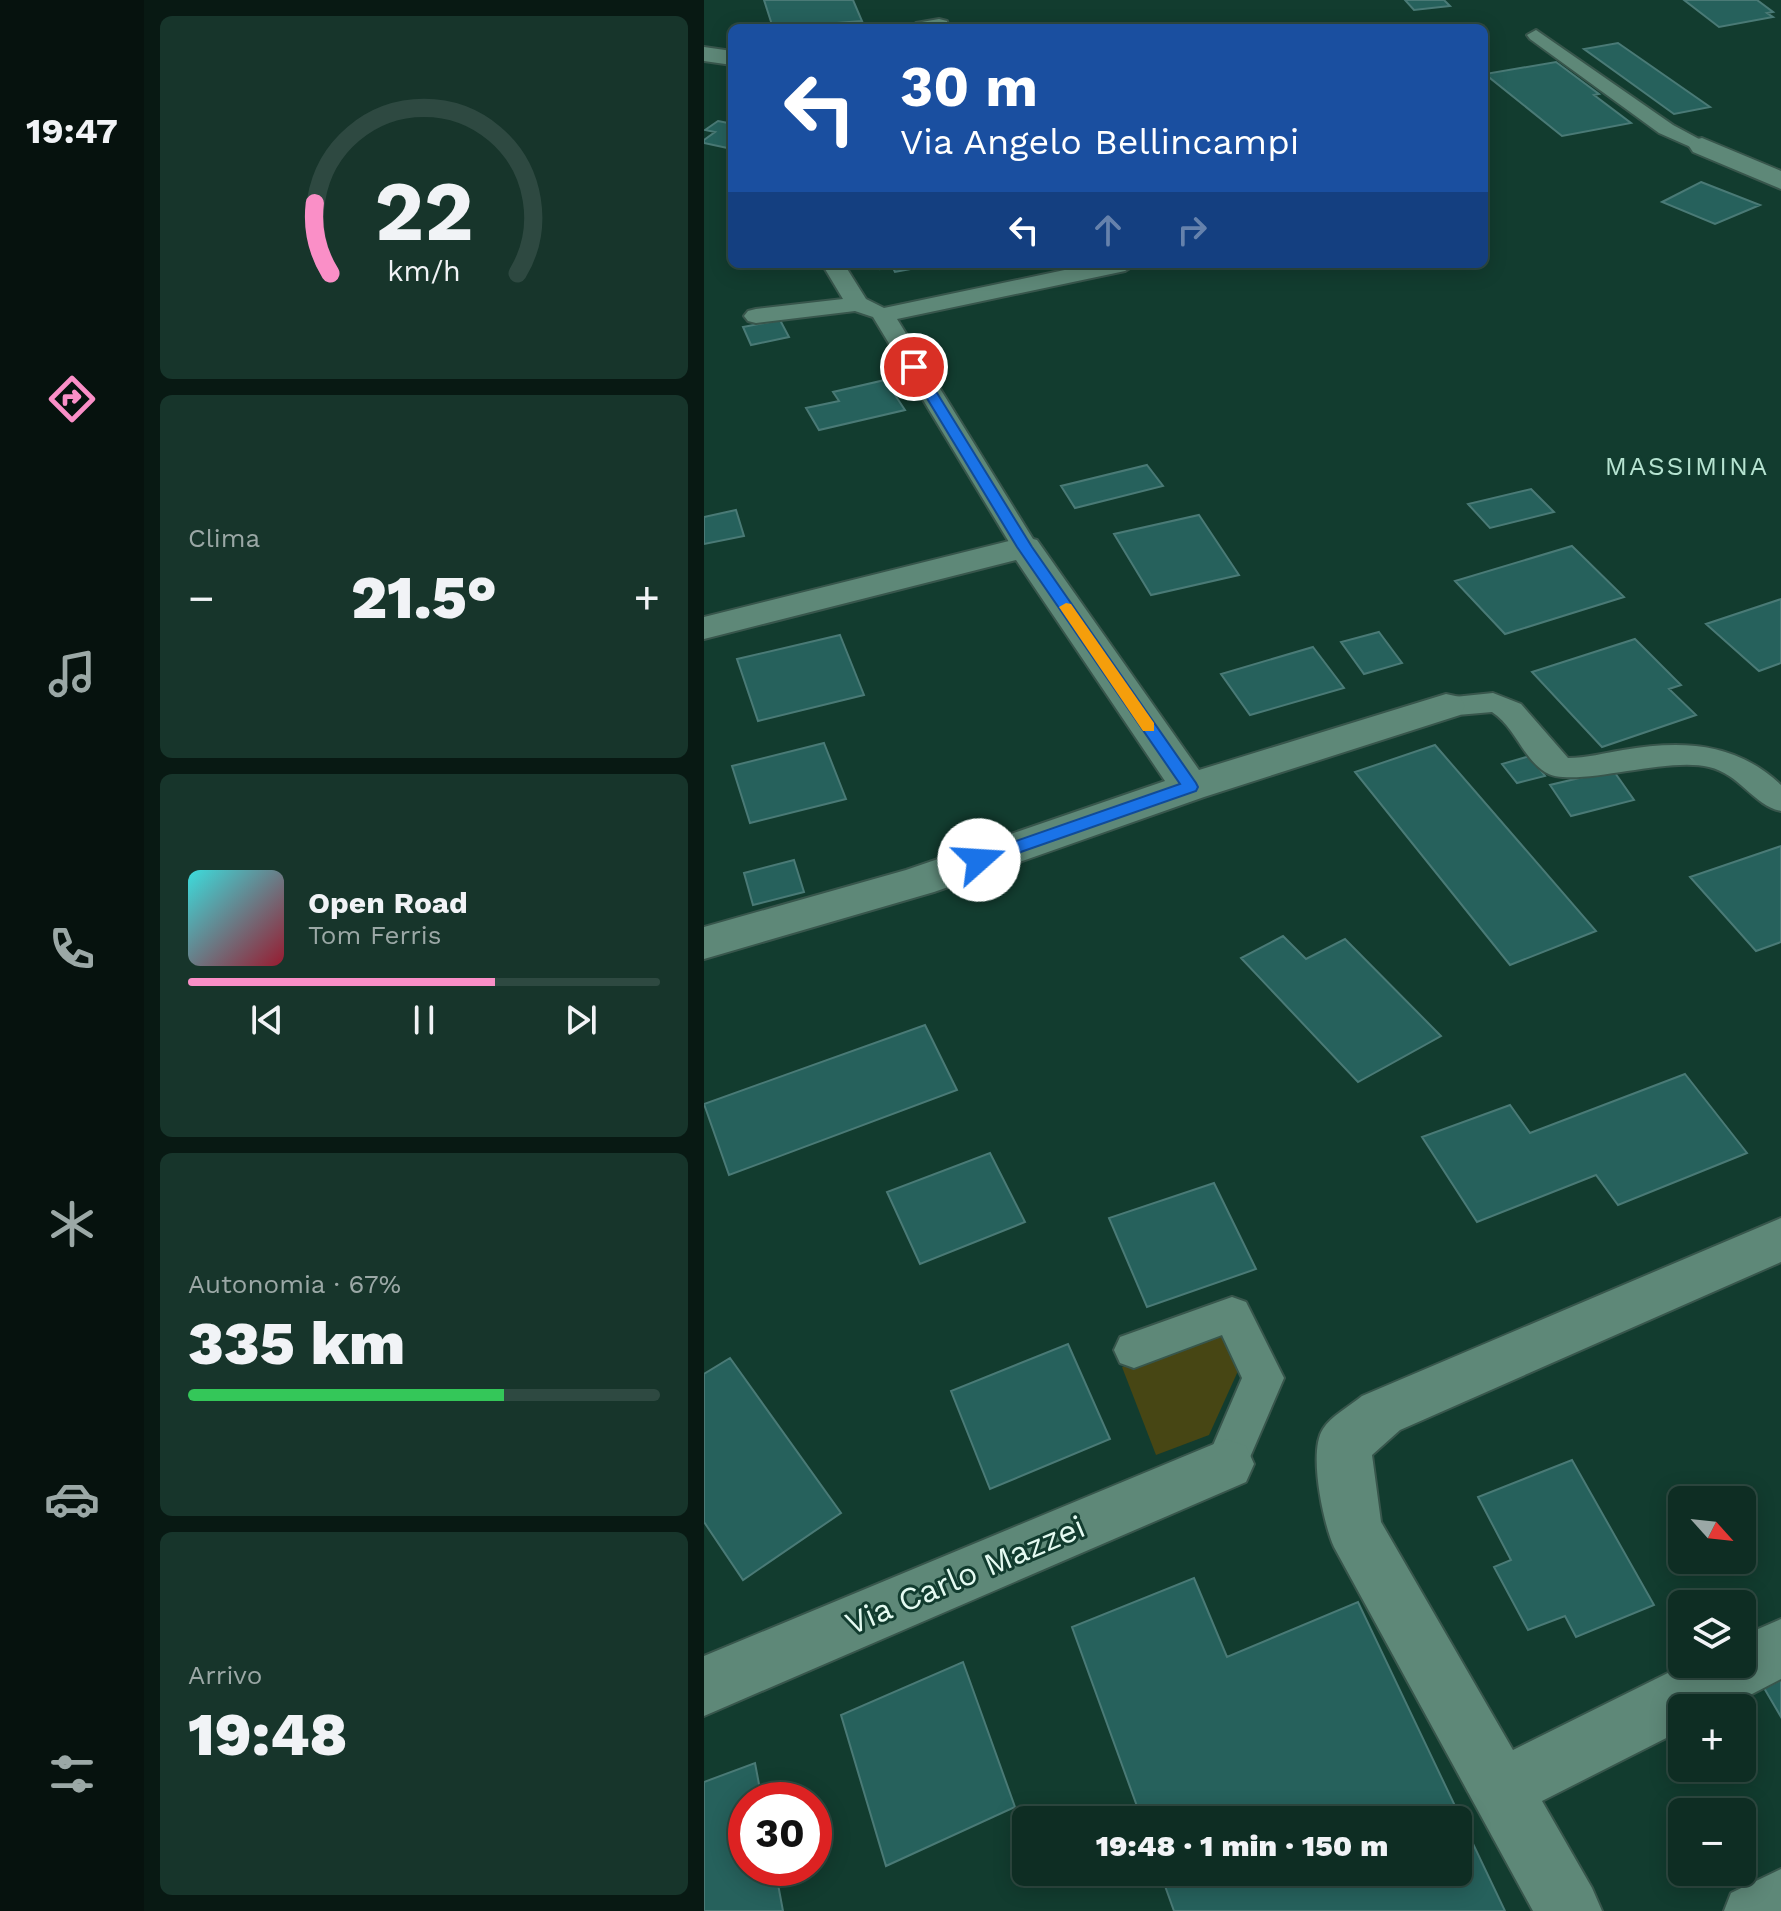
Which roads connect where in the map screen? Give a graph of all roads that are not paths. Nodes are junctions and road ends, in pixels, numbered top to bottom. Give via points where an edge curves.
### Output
1 (1536, 35) dead end
2 (704, 54) edge
3 (728, 57) edge
4 (1702, 146) joint
5 (1781, 181) edge
6 (835, 268) edge
7 (1106, 268) edge
8 (857, 304) junction
9 (883, 315) junction
10 (756, 316) dead end
11 (1025, 547) junction
12 (704, 628) edge
13 (1446, 706) joint
14 (1190, 787) junction
15 (1780, 801) edge
16 (704, 943) edge
17 (1781, 1239) edge
18 (1134, 1350) dead end
19 (1226, 1464) joint
20 (1781, 1648) edge
21 (704, 1686) edge
22 (1502, 1788) junction
23 (1781, 1894) edge
24 (1569, 1911) edge
25 (1749, 1911) edge

1 - 4 lane via 1666,129
2 - 3 street
4 - 5 street
6 - 8 lane
7 - 9 lane
8 - 9 lane
8 - 10 lane
9 - 11 lane
11 - 12 street
11 - 14 street
13 - 14 street
13 - 15 lane via 1503,703 1558,767 1635,757 1715,757 1748,772
14 - 16 street via 919,881
17 - 22 street via 1381,1413 1343,1445 1354,1528
18 - 19 lane via 1232,1314 1263,1378
19 - 21 street, Via Carlo Mazzei
20 - 22 street
22 - 24 street
23 - 25 lane

